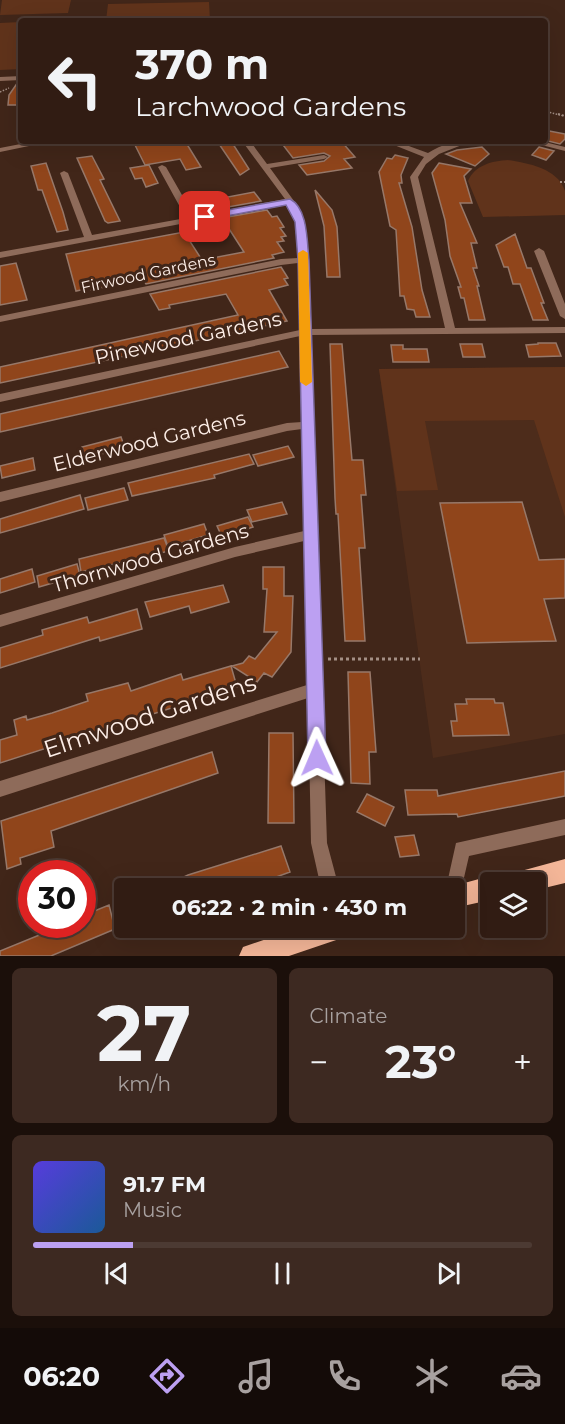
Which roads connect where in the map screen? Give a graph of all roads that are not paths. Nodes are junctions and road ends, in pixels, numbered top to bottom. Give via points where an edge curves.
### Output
1 (18, 78) edge
2 (0, 79) edge
3 (33, 144) edge
4 (248, 144) edge
5 (396, 144) edge
6 (457, 144) edge
7 (543, 144) edge
8 (565, 149) edge
9 (0, 150) edge
10 (429, 156) junction
11 (324, 157) dead end
12 (162, 167) dead end
13 (265, 167) junction
14 (64, 173) dead end
15 (290, 201) junction
16 (191, 219) junction
17 (89, 238) junction
18 (539, 251) dead end
19 (0, 255) edge
20 (303, 260) junction
21 (565, 316) edge
22 (0, 319) edge
23 (565, 330) edge
24 (451, 331) junction
25 (305, 332) junction
26 (0, 398) edge
27 (308, 425) junction
28 (0, 497) edge
29 (310, 534) junction
30 (0, 621) edge
31 (315, 689) junction
32 (0, 789) edge
33 (565, 827) edge
34 (565, 871) edge
35 (546, 875) edge
36 (328, 878) edge
37 (456, 878) edge
38 (480, 890) edge
39 (465, 894) edge
40 (306, 938) edge
41 (252, 956) edge

1 - 2 street
3 - 9 street
4 - 13 street
5 - 10 street
6 - 10 street
7 - 8 street
10 - 24 street via 414,177
11 - 13 street
12 - 16 street
13 - 15 street
14 - 17 street
15 - 16 street
15 - 20 street via 300,222
16 - 17 street
17 - 19 street
18 - 21 street
20 - 22 street, Firwood Gardens
20 - 25 street
23 - 24 street, Pinewood Gardens
24 - 25 street, Pinewood Gardens
25 - 26 street, Pinewood Gardens
25 - 27 street
27 - 28 street, Elderwood Gardens
27 - 29 street
29 - 30 street, Thornwood Gardens
29 - 31 street
31 - 32 street, Elmwood Gardens
31 - 36 street via 319,843
33 - 37 street via 462,849
34 - 35 highway
38 - 39 highway
40 - 41 highway

